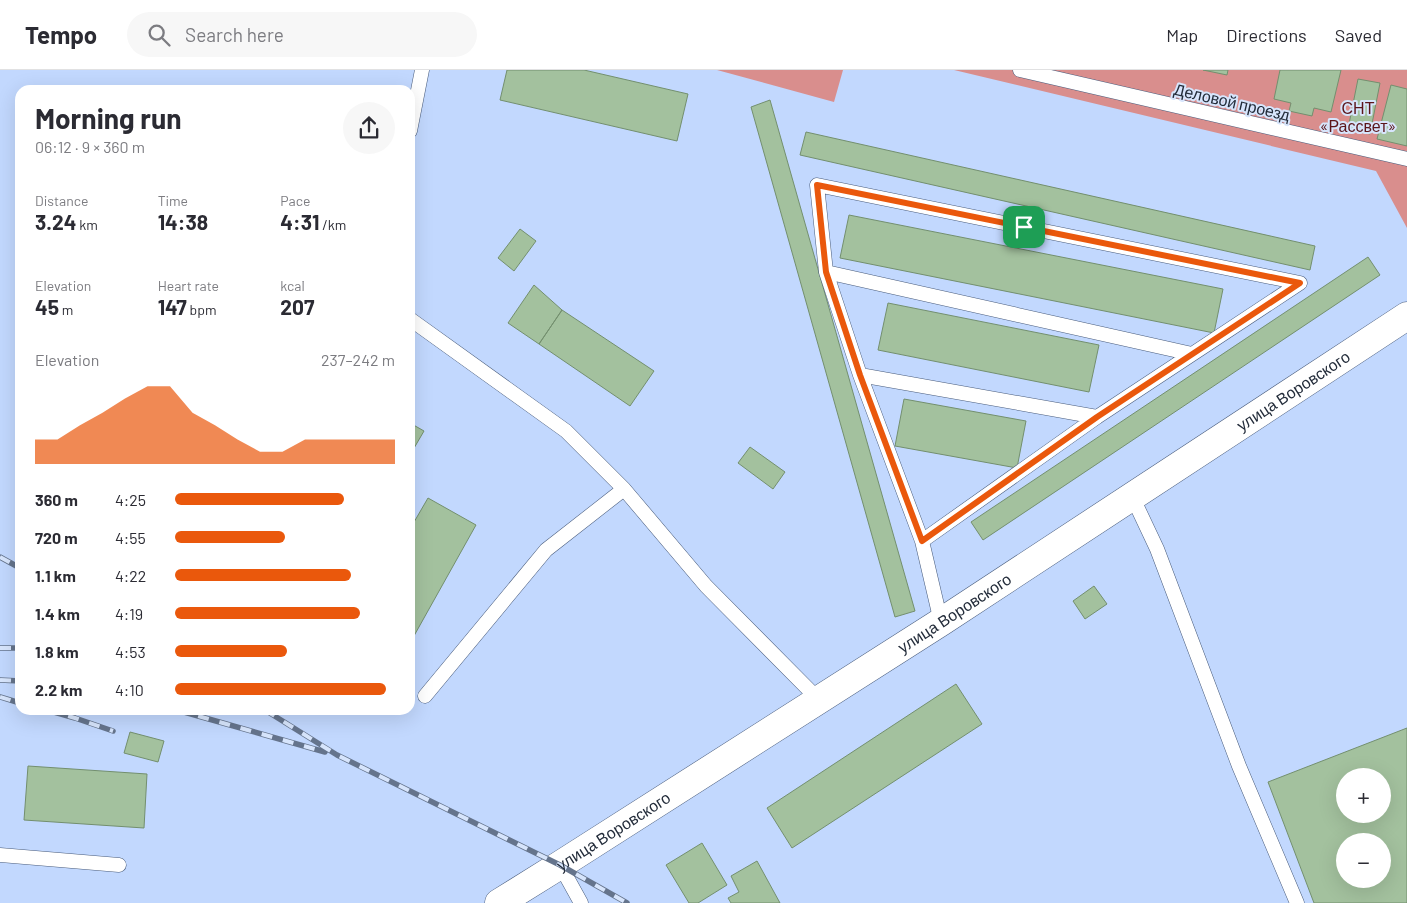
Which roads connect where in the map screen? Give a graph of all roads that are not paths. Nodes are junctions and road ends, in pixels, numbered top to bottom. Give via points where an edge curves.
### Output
1 (422, 70) edge
2 (1020, 70) edge
3 (415, 105) edge
4 (1407, 159) edge
5 (826, 272) junction
6 (1407, 316) edge
7 (415, 325) edge
8 (1192, 354) junction
9 (860, 375) junction
10 (1097, 417) junction
11 (624, 489) junction
12 (1132, 496) junction
13 (922, 541) junction
14 (942, 622) junction
15 (425, 696) dead end
16 (819, 700) junction
17 (0, 855) edge
18 (118, 865) dead end
19 (560, 865) junction
20 (499, 903) edge
21 (581, 903) edge
22 (1297, 903) edge

1 - 3 lane
2 - 4 lane, Деловой проезд
5 - 8 lane
5 - 8 lane via 817,185 1300,283
5 - 9 lane
6 - 12 street, улица Воровского
7 - 11 lane via 566,431
8 - 10 lane
9 - 10 lane
9 - 13 lane
10 - 13 lane
11 - 15 lane via 546,550
11 - 16 lane via 706,586
12 - 14 street, улица Воровского
12 - 22 lane
13 - 14 lane
14 - 16 street, улица Воровского
16 - 19 street, улица Воровского
17 - 18 lane
19 - 20 street, улица Воровского
19 - 21 lane

